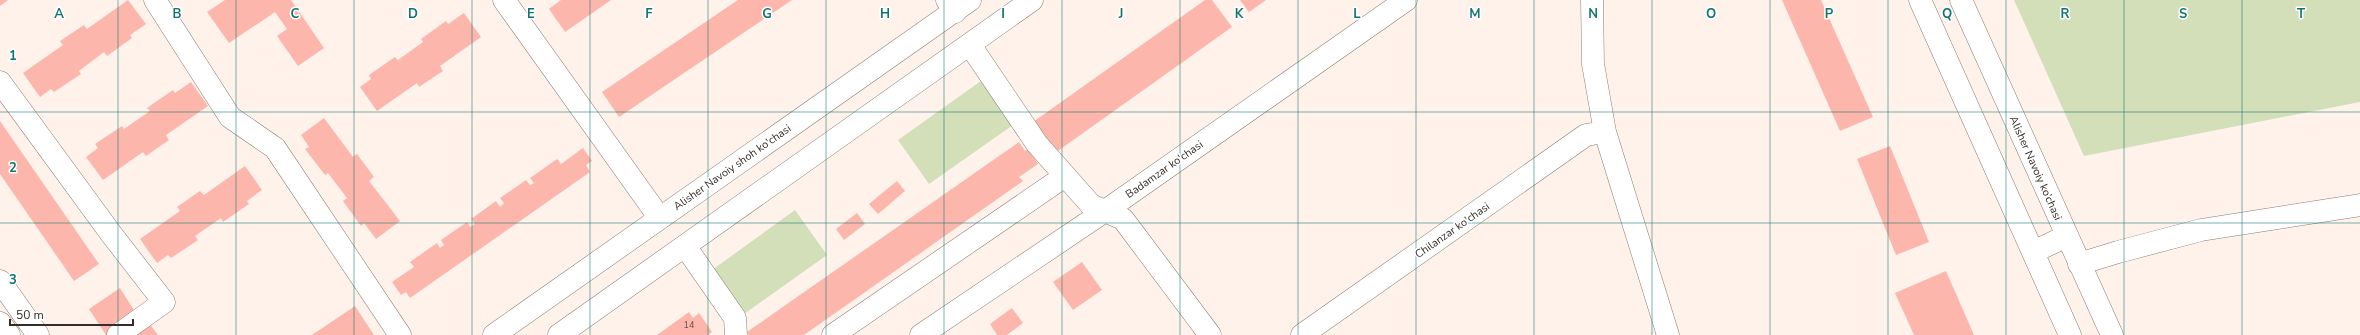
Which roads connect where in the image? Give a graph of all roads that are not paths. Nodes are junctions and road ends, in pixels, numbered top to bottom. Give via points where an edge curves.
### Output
1 (155, 0) edge
2 (504, 0) edge
3 (1032, 0) edge
4 (1406, 0) edge
5 (1592, 0) edge
6 (1920, 0) edge
7 (1960, 0) edge
8 (957, 4) edge
9 (970, 45) junction
10 (0, 82) edge
11 (1605, 132) junction
12 (1065, 176) junction
13 (2360, 205) edge
14 (1105, 211) junction
15 (659, 217) junction
16 (2066, 236) junction
17 (685, 246) junction
18 (2033, 252) junction
19 (2079, 264) junction
20 (0, 282) edge
21 (0, 323) edge
22 (8, 335) edge
23 (38, 335) edge
24 (118, 335) edge
25 (400, 335) edge
26 (494, 335) edge
27 (559, 335) edge
28 (736, 335) edge
29 (833, 335) edge
30 (921, 335) edge
31 (1210, 335) edge
32 (1302, 335) edge
33 (1668, 335) edge
34 (2070, 335) edge
35 (2112, 335) edge

1 - 25 street via 230,117 275,148
2 - 15 street
3 - 9 street
4 - 14 street, Badamzar ko'chasi
5 - 11 street via 1593,64
6 - 18 street
7 - 16 street, Alisher Navoiy ko’chasi
8 - 15 street, Alisher Navoiy shoh ko'chasi
9 - 12 street via 1037,144
9 - 17 street
10 - 24 street via 107,229 164,302
11 - 32 street, Chilanzar ko'chasi via 1586,136
11 - 33 street
12 - 14 street via 1091,205
12 - 29 street
13 - 19 street via 2201,230
14 - 30 street, Badamzar ko'chasi
14 - 31 street via 1123,219
15 - 26 street, Alisher Navoiy shoh ko'chasi
16 - 18 street
16 - 19 street, Alisher Navoiy ko’chasi
17 - 27 street
17 - 28 street via 735,318
18 - 34 street
19 - 35 street, Alisher Navoiy ko’chasi
20 - 23 street
21 - 22 street

